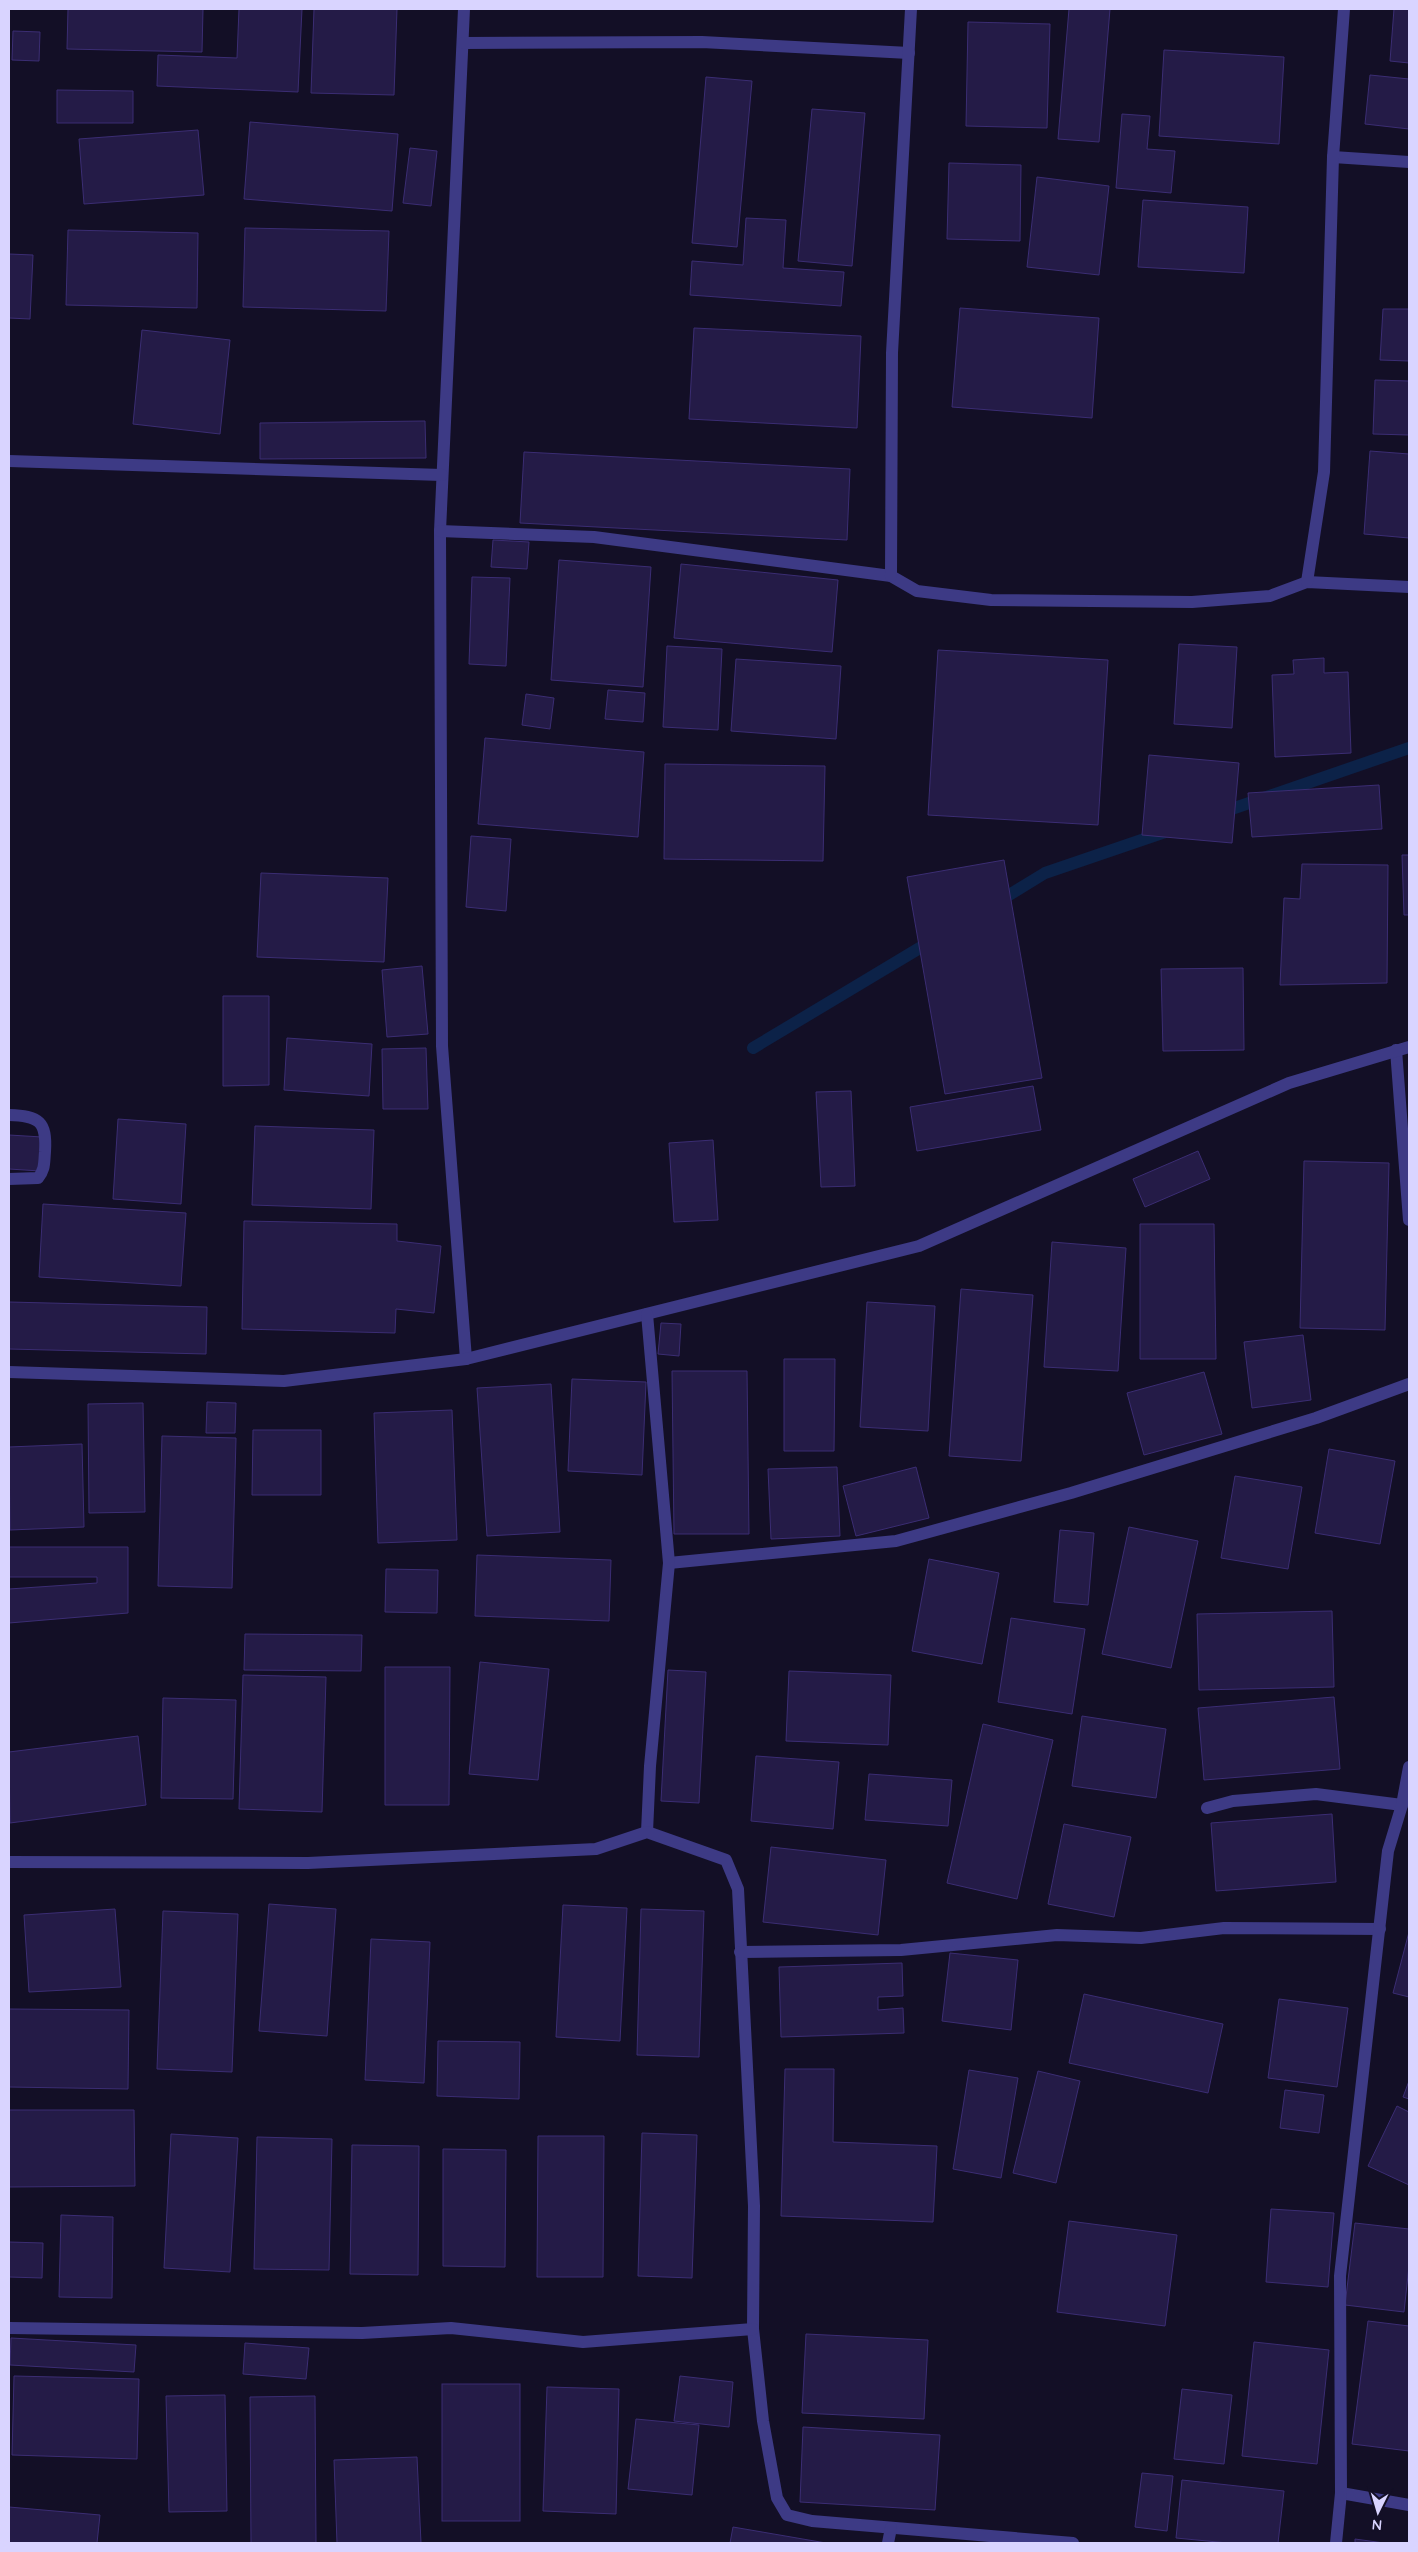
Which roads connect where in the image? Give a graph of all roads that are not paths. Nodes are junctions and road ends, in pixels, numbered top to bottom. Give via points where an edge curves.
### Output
1 (464, 9) edge
2 (911, 9) edge
3 (1344, 9) edge
4 (463, 43) junction
5 (909, 53) junction
6 (1333, 157) junction
7 (1409, 162) edge
8 (9, 461) edge
9 (442, 474) junction
10 (440, 531) junction
11 (891, 576) junction
12 (1307, 582) junction
13 (1409, 587) edge
14 (1409, 1047) edge
15 (1396, 1050) junction
16 (9, 1115) edge
17 (9, 1179) edge
18 (1409, 1220) edge
19 (647, 1314) junction
20 (466, 1359) junction
21 (9, 1372) edge
22 (1409, 1384) edge
23 (669, 1563) junction
24 (1409, 1767) edge
25 (1402, 1805) junction
26 (1207, 1808) dead end
27 (646, 1832) junction
28 (9, 1862) edge
29 (1380, 1929) junction
30 (740, 1952) junction
31 (9, 2328) edge
32 (753, 2329) junction
33 (1341, 2493) junction
34 (1409, 2505) edge
35 (891, 2528) junction
36 (888, 2543) edge
37 (1073, 2543) edge
38 (1336, 2543) edge

1 - 4 street
2 - 5 street
3 - 6 street
4 - 5 street via 702,42
4 - 9 street
5 - 11 street via 892,353
6 - 7 street
6 - 12 street via 1324,472
8 - 9 street
9 - 10 street
10 - 11 street via 594,537
10 - 20 street via 442,1046
11 - 12 street via 917,591 991,600 1192,602 1270,596
12 - 13 street
14 - 15 street
15 - 18 street
15 - 19 street via 1289,1083 919,1246
16 - 17 street via 34,1119 46,1134 44,1172 38,1178
19 - 20 street
19 - 23 street
20 - 21 street via 284,1381
22 - 23 street via 1316,1418 1071,1493 896,1540
23 - 27 street
24 - 25 street
25 - 26 street via 1316,1794 1233,1801
25 - 29 street via 1388,1851
27 - 28 street via 596,1849 338,1861
27 - 30 street via 726,1860 738,1889
29 - 30 street via 1224,1928 1140,1938 1057,1935 901,1950
29 - 33 street via 1365,2035 1340,2276
30 - 32 street via 754,2206
31 - 32 street via 362,2332 452,2328 583,2342
32 - 35 street via 763,2421 777,2498 787,2516
33 - 34 street
33 - 38 street
35 - 36 street
35 - 37 street

